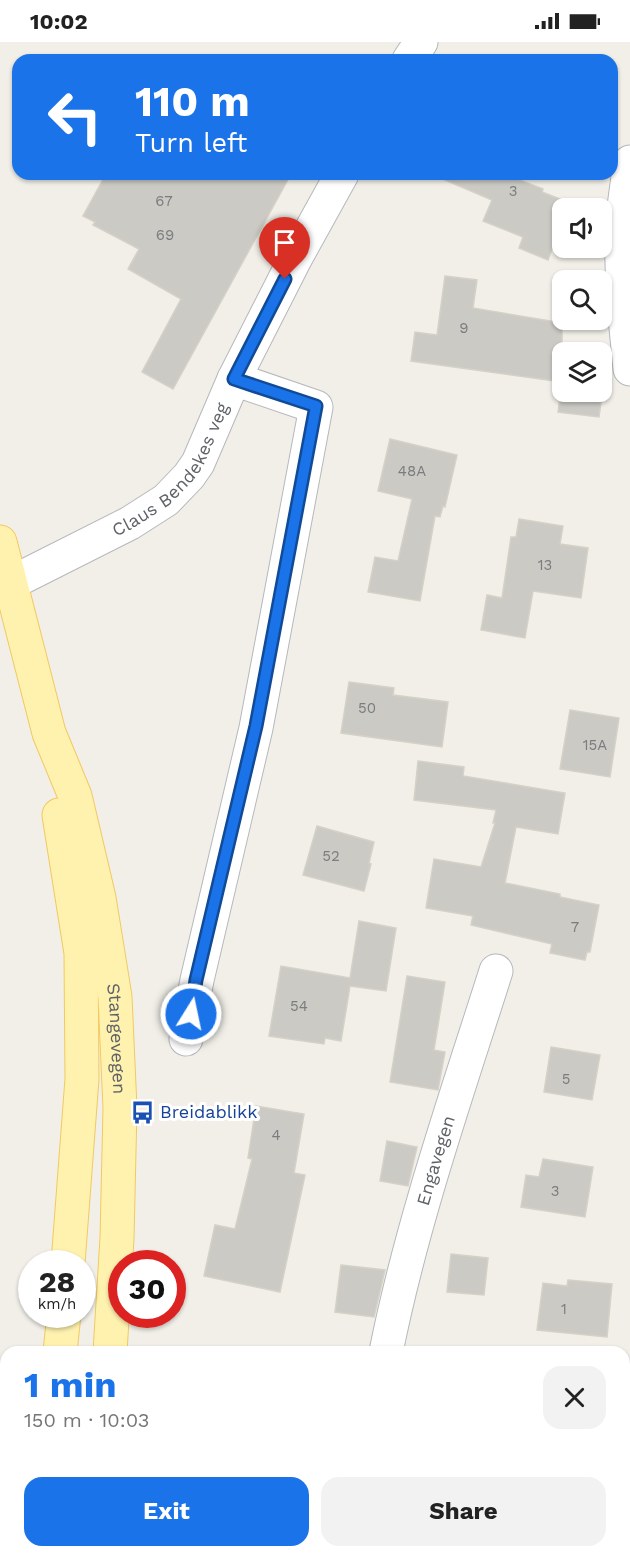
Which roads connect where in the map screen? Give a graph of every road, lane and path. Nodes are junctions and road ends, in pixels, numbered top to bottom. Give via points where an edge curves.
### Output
1 (630, 162) edge
2 (339, 180) edge
3 (630, 369) edge
4 (234, 379) junction
5 (0, 542) edge
6 (11, 583) junction
7 (49, 733) junction
8 (496, 971) dead end
9 (186, 1039) dead end
10 (70, 1250) edge
11 (63, 1328) edge
12 (61, 1346) edge
13 (111, 1346) edge
14 (387, 1346) edge

1 - 3 street via 621,238
2 - 4 street, Claus Bendekes veg
4 - 6 street, Claus Bendekes veg via 198,463 177,490 130,523
4 - 9 street via 316,406 256,726 196,980
5 - 6 main road, Stangevegen
6 - 7 main road, Stangevegen
7 - 10 main road, Stangevegen via 81,953 82,1079
7 - 13 main road, Stangevegen via 75,796 99,898 115,997 120,1108
8 - 14 street, Engavegen via 429,1179
11 - 12 main road

